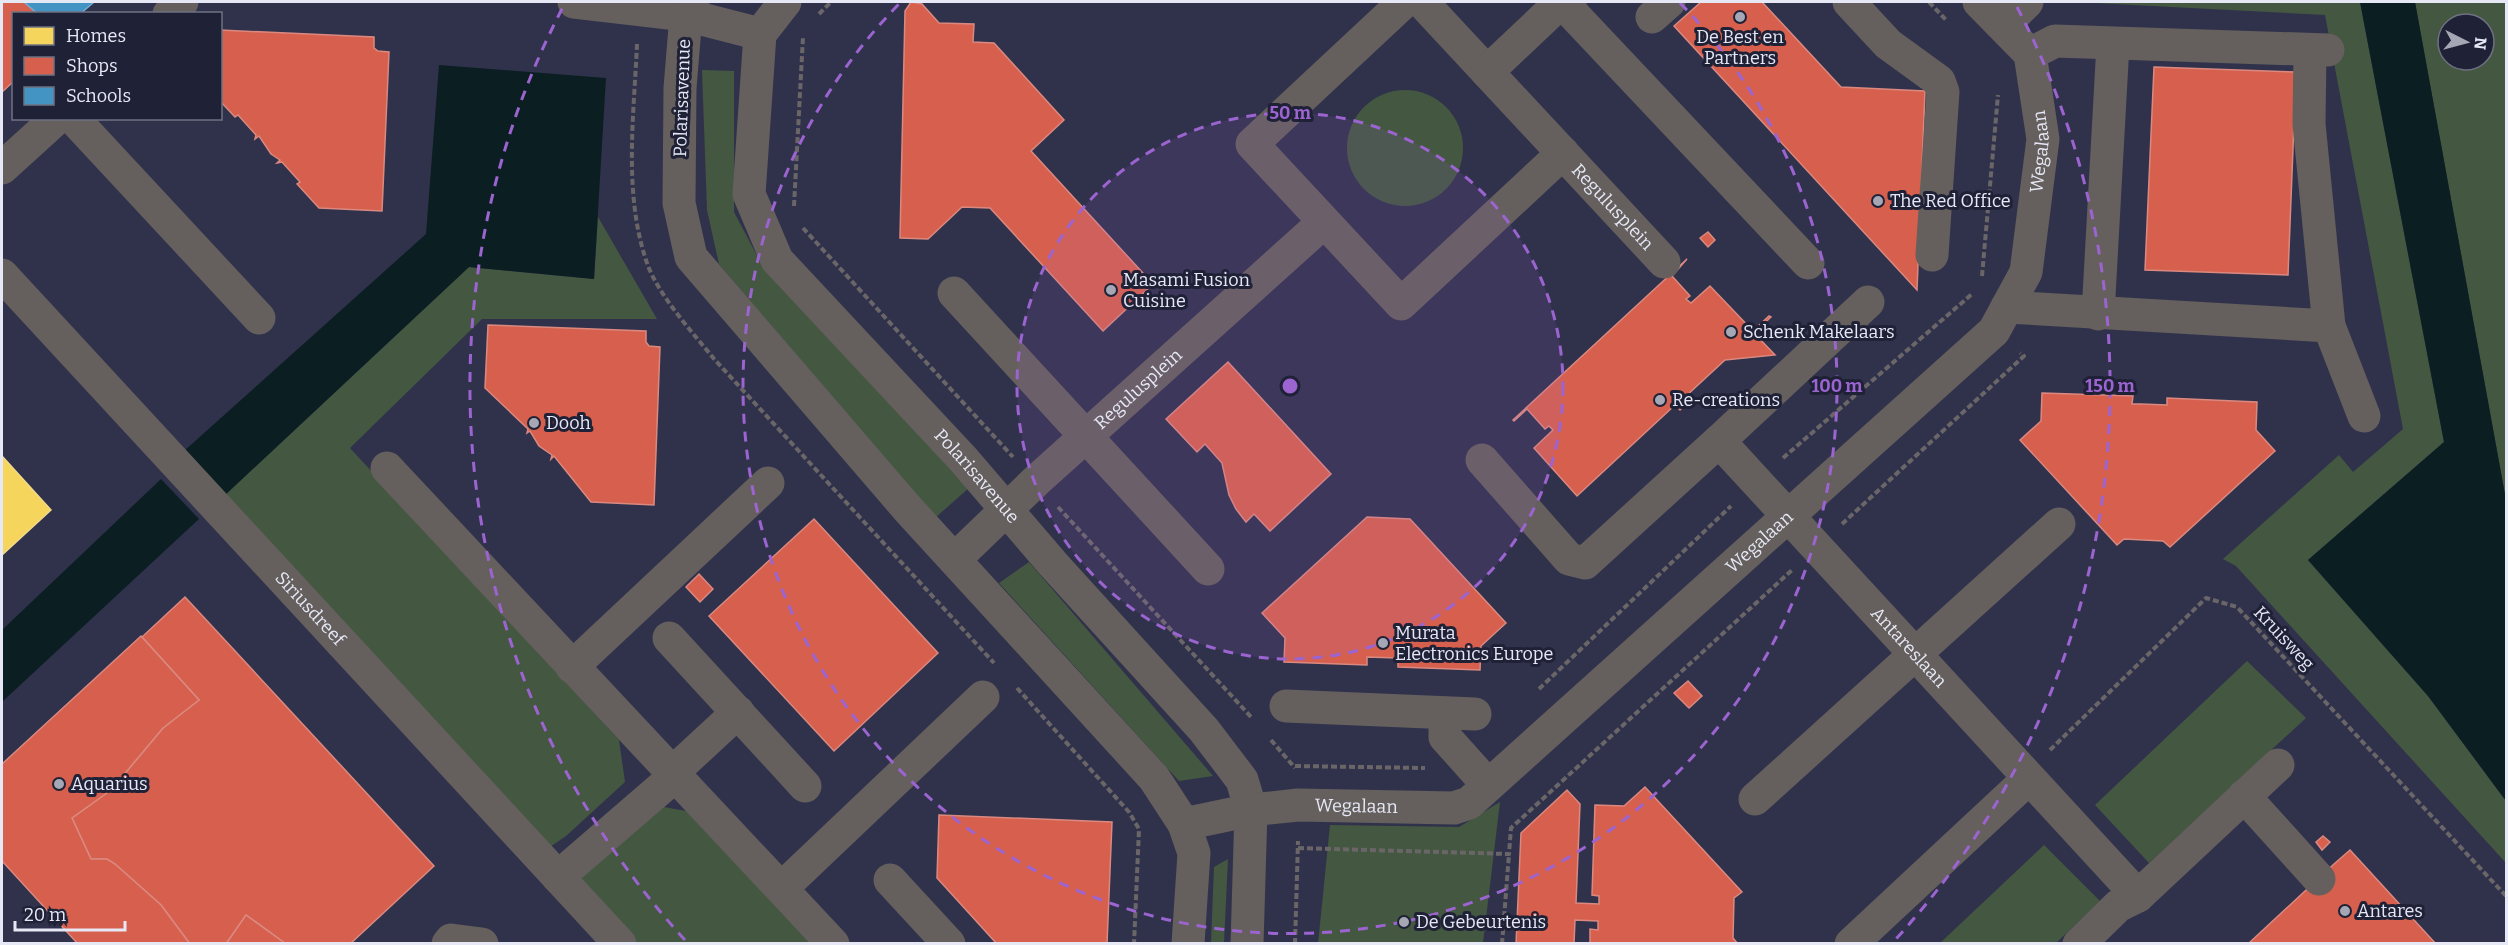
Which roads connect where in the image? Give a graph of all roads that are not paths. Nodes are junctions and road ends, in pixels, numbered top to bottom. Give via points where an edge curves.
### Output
1 (574, 2) edge
2 (785, 2) edge
3 (1404, 2) edge
4 (1422, 2) edge
5 (1561, 2) edge
6 (1568, 2) edge
7 (1850, 2) edge
8 (1979, 2) edge
9 (2027, 2) edge
10 (690, 8) edge
11 (2003, 26) junction
12 (760, 34) junction
13 (2113, 44) junction
14 (2030, 54) junction
15 (1487, 72) junction
16 (55, 120) edge
17 (75, 120) edge
18 (1563, 153) junction
19 (2, 168) edge
20 (1324, 222) junction
21 (1932, 255) dead end
22 (1664, 262) dead end
23 (1808, 263) dead end
24 (2, 275) edge
25 (954, 293) dead end
26 (1868, 302) dead end
27 (2007, 307) junction
28 (2098, 314) junction
29 (259, 318) dead end
30 (2329, 326) junction
31 (2364, 416) dead end
32 (1087, 438) junction
33 (1719, 441) junction
34 (1482, 460) dead end
35 (387, 468) dead end
36 (768, 483) dead end
37 (1006, 511) junction
38 (1789, 516) junction
39 (2059, 524) dead end
40 (955, 559) junction
41 (1208, 569) dead end
42 (669, 638) dead end
43 (1916, 655) junction
44 (573, 667) junction
45 (983, 697) dead end
46 (1286, 705) dead end
47 (738, 712) junction
48 (2278, 765) dead end
49 (673, 775) junction
50 (2028, 779) junction
51 (1488, 785) junction
52 (805, 786) dead end
53 (2244, 796) junction
54 (1755, 800) dead end
55 (1251, 810) junction
56 (1184, 824) junction
57 (558, 877) junction
58 (2319, 879) dead end
59 (890, 880) dead end
60 (782, 888) junction
61 (2138, 896) junction
62 (1854, 942) edge
63 (448, 944) edge
64 (482, 944) edge
65 (620, 944) edge
66 (833, 944) edge
67 (949, 944) edge
68 (1188, 944) edge
69 (1247, 944) edge
70 (2079, 944) edge

1 - 10 street
2 - 12 street
3 - 20 street, Regulusplein via 1252,144
4 - 15 street, Regulusplein
5 - 15 street
6 - 23 street via 1573,14
7 - 21 street via 1888,44 1939,81 1943,92
8 - 11 street
9 - 11 street
10 - 12 street
10 - 40 street, Polarisavenue via 680,88 679,203 691,257
11 - 14 street
12 - 37 street, Polarisavenue via 749,194 777,260 963,459
13 - 14 street via 2055,41
13 - 28 street
13 - 30 street via 2319,50 2309,124
14 - 27 street, Wegalaan via 2043,139 2026,272
15 - 18 street, Regulusplein
16 - 19 street
17 - 29 street
18 - 20 street, Regulusplein via 1401,304
18 - 22 street, Regulusplein
20 - 32 street, Regulusplein
24 - 57 street, Siriusdreef
25 - 32 street
26 - 33 street
27 - 28 street
27 - 38 street, Wegalaan via 1994,331
28 - 30 street
30 - 31 street
32 - 37 street, Regulusplein
32 - 41 street
33 - 34 street via 1585,563 1569,558
33 - 38 street, Antareslaan
35 - 44 street
36 - 44 street
37 - 40 street, Regulusplein
37 - 55 street, Polarisavenue via 1204,730 1242,780
38 - 43 street, Antareslaan
38 - 51 street, Wegalaan
39 - 43 street
40 - 56 street, Polarisavenue via 1154,778
42 - 47 street
43 - 50 street, Antareslaan
43 - 54 street
44 - 49 street
45 - 60 street
46 - 51 street via 1460,713 1444,737
47 - 49 street
47 - 52 street
48 - 53 street
49 - 57 street
49 - 60 street
50 - 61 street, Antareslaan
50 - 62 street
51 - 55 street, Wegalaan via 1469,802 1454,808 1298,806
53 - 58 street
53 - 61 street
55 - 56 street, Wegalaan
55 - 69 street, Polarisavenue
56 - 68 street, Polarisavenue via 1194,853
57 - 65 street, Siriusdreef
59 - 67 street
60 - 66 street
61 - 70 street via 2118,906
63 - 64 street via 451,940

